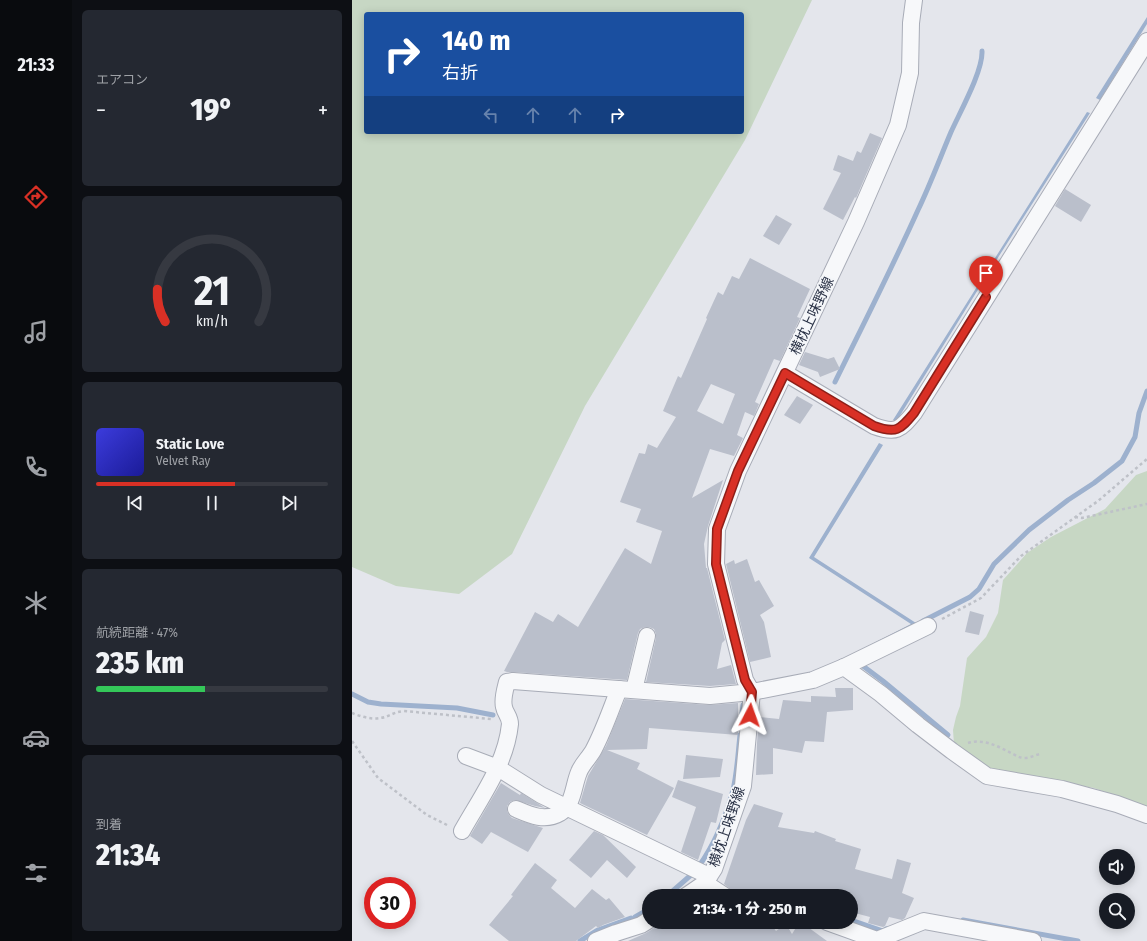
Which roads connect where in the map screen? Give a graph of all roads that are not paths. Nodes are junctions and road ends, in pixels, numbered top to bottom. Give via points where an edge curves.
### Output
1 (914, 0) edge
2 (1147, 41) edge
3 (785, 373) junction
4 (928, 626) road end
5 (647, 636) dead end
6 (844, 667) junction
7 (626, 690) junction
8 (752, 692) junction
9 (466, 756) dead end
10 (498, 768) junction
11 (567, 807) junction
12 (516, 809) dead end
13 (1147, 815) edge
14 (462, 831) road end
15 (707, 880) junction
16 (695, 889) edge
17 (717, 889) edge
18 (642, 924) edge
19 (846, 929) edge
20 (596, 941) edge
21 (1033, 941) edge

1 - 3 street, 横枕上味野線 via 910,73 898,125
2 - 3 street via 914,413 902,427 888,430 874,426
3 - 8 street, 横枕上味野線 via 738,471 717,529 716,564 745,680
4 - 6 street
5 - 7 street
6 - 8 street via 813,680
6 - 13 street via 987,776 1062,789
7 - 8 street via 710,696
7 - 10 street via 507,682 504,708 510,720
7 - 11 street via 579,771
8 - 15 street, 横枕上味野線 via 743,786 714,869
9 - 10 street
10 - 11 street via 541,795
10 - 14 street
11 - 12 street via 559,813 544,817 536,817
11 - 15 street
15 - 16 street, 横枕上味野線
15 - 17 street
18 - 20 street
19 - 21 street via 877,940 924,922

